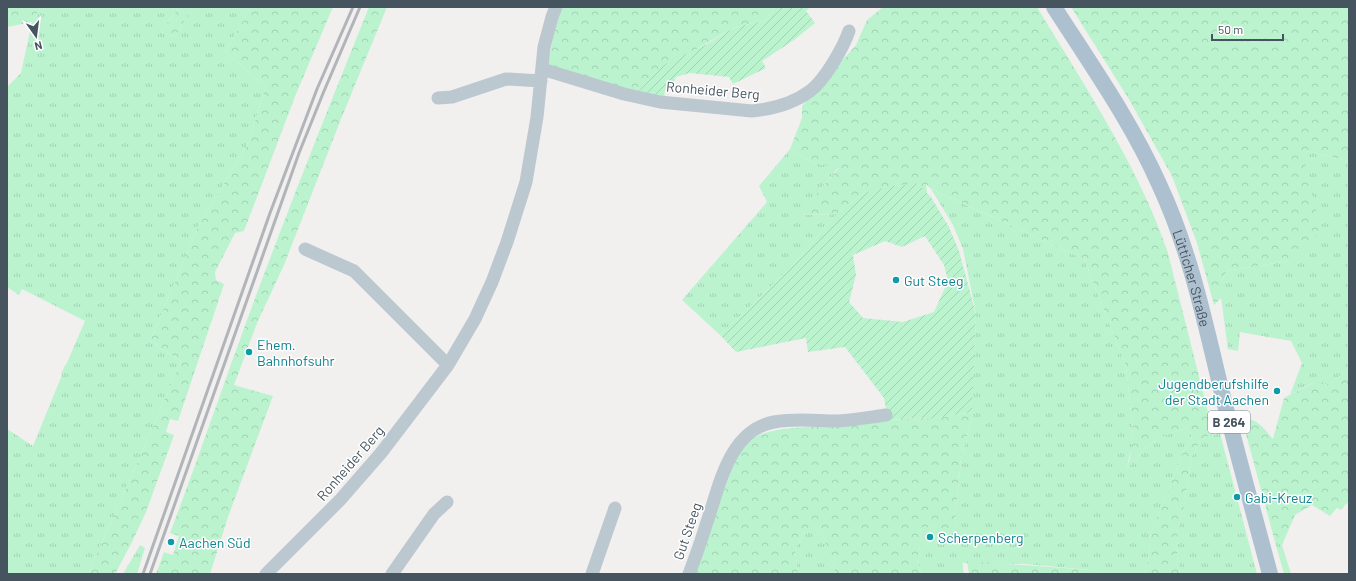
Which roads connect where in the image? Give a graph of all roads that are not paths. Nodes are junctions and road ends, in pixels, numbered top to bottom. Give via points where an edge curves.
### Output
1 (556, 7) edge
2 (1054, 7) edge
3 (849, 31) dead end
4 (542, 75) junction
5 (438, 98) dead end
6 (306, 249) dead end
7 (448, 365) junction
8 (886, 415) dead end
9 (447, 502) dead end
10 (615, 508) dead end
11 (266, 574) edge
12 (392, 574) edge
13 (592, 574) edge
14 (689, 574) edge
15 (1270, 574) edge

1 - 4 street, Ronheider Berg via 544,47
2 - 15 main road, Lütticher Straße / B 264 via 1143,150 1174,218 1191,269 1238,459
3 - 4 street, Ronheider Berg via 842,48 811,91 766,110 752,111 660,102
4 - 5 street, Ronheider Berg via 506,79 452,97
4 - 7 street, Ronheider Berg via 526,182 507,242 492,282
6 - 7 street via 354,271
7 - 11 street, Ronheider Berg via 381,453 340,500
8 - 14 street, Gut Steeg via 838,421 791,420 755,428 740,442 726,466
9 - 12 street via 434,514
10 - 13 street

